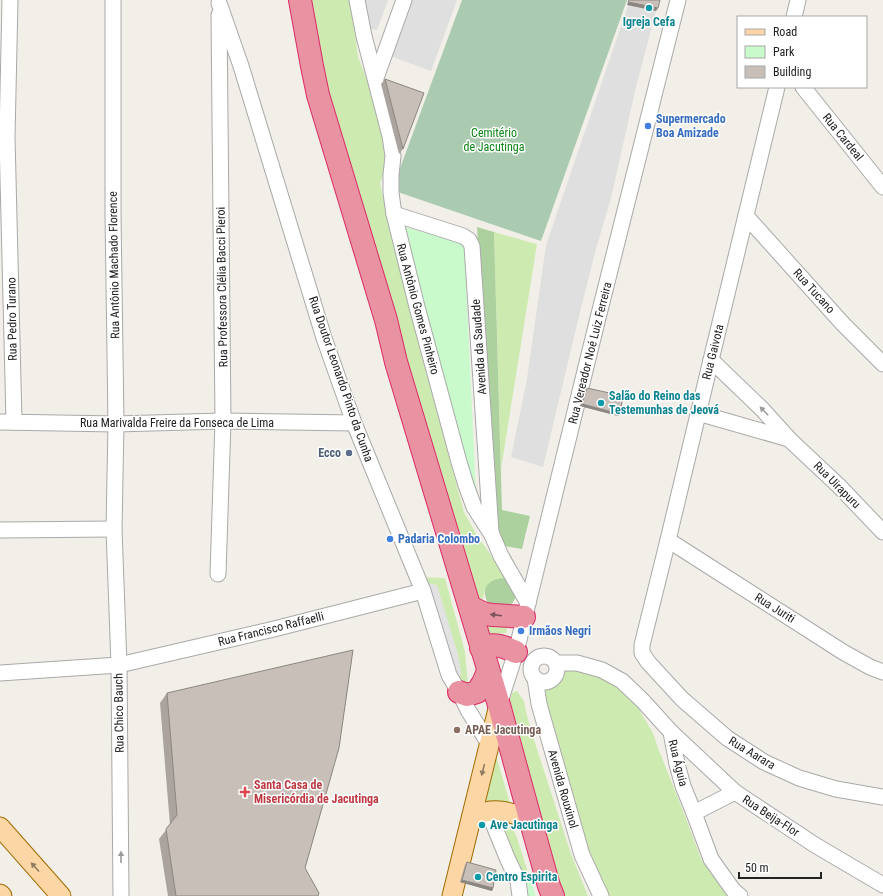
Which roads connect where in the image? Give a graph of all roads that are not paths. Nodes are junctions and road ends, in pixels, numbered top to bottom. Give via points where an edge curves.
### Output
1 (10, 0) edge
2 (112, 0) edge
3 (300, 0) edge
4 (358, 0) edge
5 (404, 0) edge
6 (678, 0) edge
7 (798, 0) edge
8 (219, 1) edge
9 (794, 16) edge
10 (376, 78) junction
11 (777, 88) edge
12 (804, 88) edge
13 (4, 137) edge
14 (883, 187) edge
15 (394, 214) junction
16 (746, 216) junction
17 (711, 360) junction
18 (883, 364) edge
19 (698, 412) junction
20 (7, 422) edge
21 (223, 422) junction
22 (354, 423) junction
23 (116, 424) junction
24 (790, 440) junction
25 (0, 530) edge
26 (114, 530) junction
27 (883, 532) edge
28 (492, 535) junction
29 (668, 540) junction
30 (218, 574) dead end
31 (423, 591) junction
32 (470, 607) junction
33 (526, 610) junction
34 (482, 648) junction
35 (648, 662) joint
36 (556, 663) junction
37 (119, 665) junction
38 (529, 665) junction
39 (488, 671) junction
40 (883, 672) edge
41 (0, 673) edge
42 (508, 682) junction
43 (459, 692) junction
44 (499, 705) junction
45 (670, 732) junction
46 (490, 744) junction
47 (734, 792) junction
48 (883, 797) edge
49 (480, 813) junction
50 (694, 814) junction
51 (531, 822) junction
52 (0, 827) edge
53 (508, 860) junction
54 (883, 884) edge
55 (61, 896) edge
56 (121, 896) edge
57 (452, 896) edge
58 (511, 896) edge
59 (520, 896) edge
60 (553, 896) edge
61 (601, 896) edge
62 (740, 896) edge

1 - 13 street, Rua Pedro Turano
2 - 23 street, Rua Antônio Machado Florence
3 - 32 highway via 318,95
4 - 10 street, Rua Antônio Gomes Pinheiro via 364,36
5 - 10 street
6 - 33 street, Rua Vereador Noé Luiz Ferreira
7 - 9 street
8 - 21 street, Rua Professora Clélia Bacci Pieroi
8 - 22 street, Rua Doutor Leonardo Pinto da Cunha via 324,338
10 - 15 street, Rua Antônio Gomes Pinheiro via 393,156 391,194
11 - 16 street, Rua Gaivota
12 - 14 street, Rua Cardeal
13 - 20 street, Rua Pedro Turano
15 - 28 street, Rua Antônio Gomes Pinheiro via 466,485 474,507
15 - 28 street, Avenida da Saudade via 463,236 472,246
16 - 17 street, Rua Gaivota
16 - 18 street, Rua Tucano
17 - 19 street, Rua Gaivota
24 -> 17 street, Rua Uirapuru
19 - 24 street, Rua Uirapuru
19 - 29 street, Rua Gaivota
20 - 23 street, Rua Marivalda Freire da Fonseca de Lima
21 - 22 street, Rua Marivalda Freire da Fonseca de Lima
21 - 23 street, Rua Marivalda Freire da Fonseca de Lima
21 - 30 street, Rua Professora Clélia Bacci Pieroi
22 - 31 street, Rua Doutor Leonardo Pinto da Cunha
23 - 26 street, Rua Antônio Machado Florence
24 - 27 street, Rua Uirapuru
25 - 26 street
26 - 37 street, Rua Chico Bauch
28 - 33 street, Rua Antônio Gomes Pinheiro
29 - 35 street, Rua Gaivota via 642,645 642,653
29 - 40 street, Rua Juriti via 843,652
31 - 37 street, Rua Francisco Raffaelli
31 - 43 street, Rua Doutor Leonardo Pinto da Cunha via 449,675
33 -> 32 highway via 493,616
32 - 34 highway
33 - 38 street, Rua Vereador Noé Luiz Ferreira
34 - 38 highway via 503,646
34 - 39 highway
35 - 48 street, Rua Aarara via 682,699 721,733 764,762 799,778 836,789
36 - 38 street via 546,656
36 - 38 street via 556,675 546,682 540,682
36 - 45 street, Rua Águia via 577,663 602,670 622,681
37 - 41 street, Rua Francisco Raffaelli
56 -> 37 street, Rua Chico Bauch
38 - 42 street, Rua Vereador Noé Luiz Ferreira
38 - 42 street
38 - 61 street, Avenida Rouxinol via 582,855
39 - 43 highway via 477,692 467,695
39 - 44 highway
42 - 44 street, Rua Vereador Noé Luiz Ferreira
43 - 46 street, Rua Doutor Leonardo Pinto da Cunha
44 - 46 main road
44 - 51 highway
45 - 47 street, Rua Beija-Flor
45 - 50 street, Rua Águia via 683,786
46 -> 49 main road
47 - 50 street
47 - 54 street, Rua Beija-Flor via 815,845
49 - 51 main road via 500,810
49 - 53 street
49 - 57 main road
50 - 62 street, Rua Águia via 711,859
51 - 60 highway
55 -> 52 main road
53 - 58 street
53 - 59 street via 518,881

